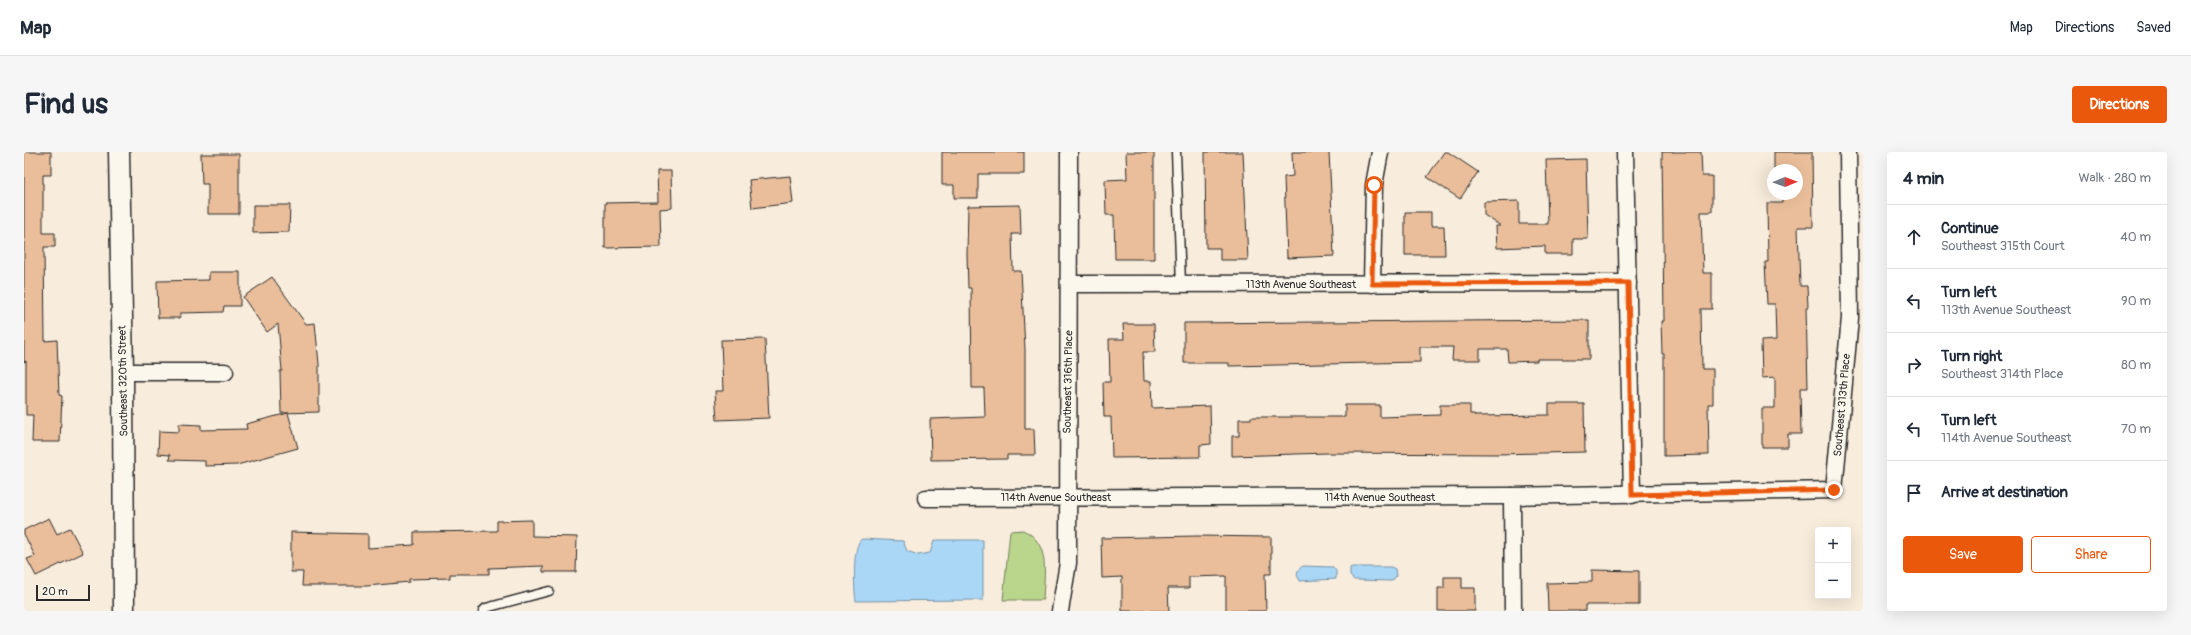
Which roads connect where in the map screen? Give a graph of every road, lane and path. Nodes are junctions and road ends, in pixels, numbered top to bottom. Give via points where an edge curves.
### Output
1 (119, 152) edge
2 (1069, 152) edge
3 (1176, 152) edge
4 (1380, 152) edge
5 (1625, 152) edge
6 (1848, 152) edge
7 (1628, 283) junction
8 (1070, 284) junction
9 (1181, 284) junction
10 (1372, 284) junction
11 (123, 372) junction
12 (225, 372) dead end
13 (1834, 490) joint
14 (1632, 495) junction
15 (1512, 496) junction
16 (1067, 497) junction
17 (926, 498) dead end
18 (549, 591) dead end
19 (124, 611) edge
20 (483, 611) edge
21 (1060, 611) edge
22 (1513, 611) edge

1 - 11 street, Southeast 320th Street
2 - 8 street, Southeast 316th Place
3 - 9 lane
4 - 10 street via 1374,185
5 - 7 street
6 - 13 street, Southeast 313th Place via 1850,318
7 - 10 street, 113th Avenue Southeast
7 - 14 street
8 - 9 street, 113th Avenue Southeast
8 - 16 street, Southeast 316th Place
9 - 10 street, 113th Avenue Southeast
11 - 12 street
11 - 19 street, Southeast 320th Street
13 - 14 street, 114th Avenue Southeast
14 - 15 street, 114th Avenue Southeast
15 - 16 street, 114th Avenue Southeast
15 - 22 street
16 - 17 street, 114th Avenue Southeast
16 - 21 street, Southeast 316th Place via 1068,563
18 - 20 lane via 486,608

